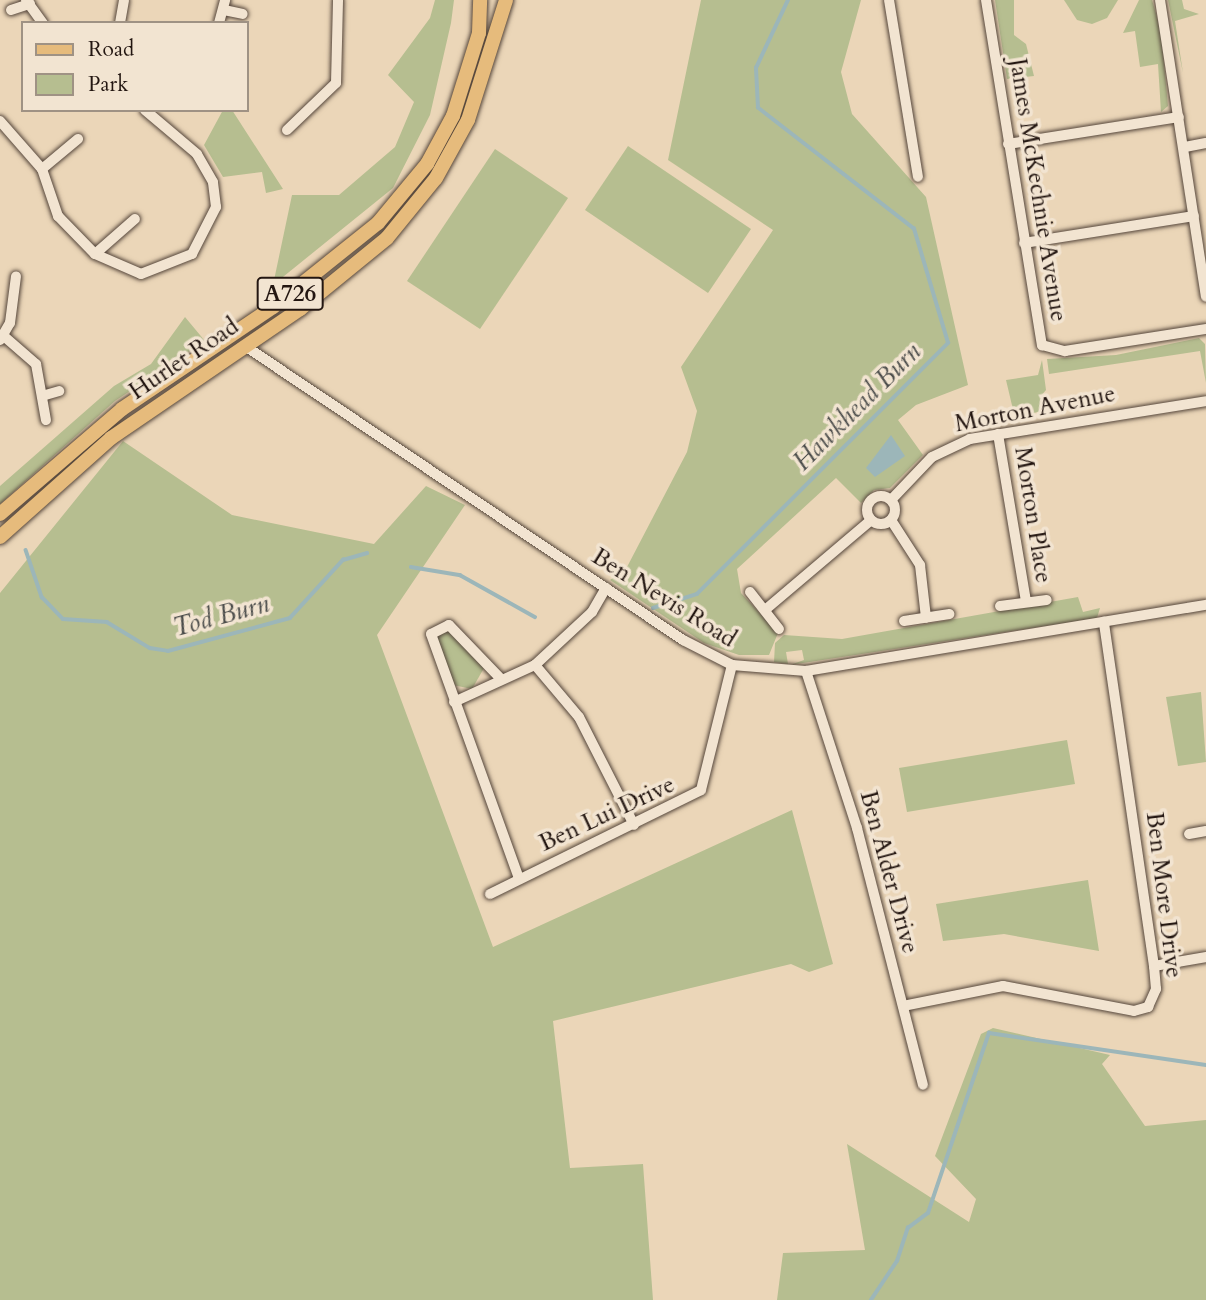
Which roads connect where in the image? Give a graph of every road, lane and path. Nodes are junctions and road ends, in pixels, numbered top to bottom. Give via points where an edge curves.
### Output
1 (124, 0) edge
2 (338, 0) edge
3 (480, 0) edge
4 (506, 0) edge
5 (889, 0) edge
6 (986, 0) edge
7 (1160, 0) edge
8 (29, 3) edge
9 (225, 5) edge
10 (11, 10) dead end
11 (243, 14) dead end
12 (42, 21) edge
13 (120, 21) edge
14 (147, 112) edge
15 (1179, 117) junction
16 (0, 121) edge
17 (287, 130) dead end
18 (78, 139) dead end
19 (1206, 143) edge
20 (1008, 144) junction
21 (1185, 147) junction
22 (42, 169) junction
23 (918, 177) dead end
24 (1194, 216) junction
25 (135, 219) dead end
26 (1024, 243) junction
27 (95, 254) junction
28 (16, 276) dead end
29 (1206, 290) edge
30 (1206, 329) edge
31 (3, 339) edge
32 (245, 346) junction
33 (59, 391) dead end
34 (42, 396) junction
35 (1206, 401) edge
36 (46, 420) dead end
37 (998, 434) junction
38 (891, 500) junction
39 (0, 514) edge
40 (871, 520) junction
41 (891, 520) junction
42 (0, 537) edge
43 (606, 588) junction
44 (750, 592) dead end
45 (1047, 600) dead end
46 (1026, 602) junction
47 (1206, 605) edge
48 (1000, 606) dead end
49 (765, 611) junction
50 (949, 614) dead end
51 (926, 618) junction
52 (904, 621) dead end
53 (1104, 622) junction
54 (779, 629) dead end
55 (535, 665) junction
56 (733, 666) junction
57 (806, 671) junction
58 (501, 680) junction
59 (454, 702) junction
60 (634, 825) junction
61 (1206, 831) edge
62 (1189, 834) dead end
63 (519, 879) junction
64 (490, 894) dead end
65 (1206, 957) edge
66 (1154, 966) junction
67 (903, 1006) junction
68 (923, 1085) dead end

1 - 13 street
2 - 17 street via 336,83
3 - 39 main road, Hurlet Road / A726 via 480,33 453,116 398,202 351,249 122,409
4 - 32 main road, Hurlet Road / A726 via 468,120 417,203 362,259
5 - 23 street
6 - 20 street, James McKechnie Avenue
7 - 15 street
8 - 10 street
8 - 12 street
9 - 11 street
14 - 27 street via 197,154 208,172 216,207 207,233 192,254 141,274
15 - 20 street
15 - 21 street
16 - 22 street
18 - 22 street
19 - 21 street
20 - 26 street, James McKechnie Avenue
21 - 24 street
22 - 27 street via 58,216
24 - 26 street
24 - 29 street
25 - 27 street
26 - 30 street, James McKechnie Avenue via 1041,345 1048,351
28 - 31 street
31 - 34 street via 36,364
32 - 42 main road, Hurlet Road / A726 via 121,430
32 - 43 street, Ben Nevis Road
33 - 34 street
34 - 36 street
35 - 37 street, Morton Avenue
37 - 38 street, Morton Avenue via 953,445
37 - 46 street, Morton Place
38 - 40 street, Morton Avenue via 871,500
38 - 41 street
40 - 41 street
40 - 49 street
41 - 51 street via 920,565
43 - 55 street via 592,612
43 - 56 street, Ben Nevis Road
44 - 49 street
45 - 46 street, Morton Place
46 - 48 street, Morton Place
47 - 53 street, Ben Nevis Road
49 - 54 street
50 - 51 street
51 - 52 street
53 - 57 street, Ben Nevis Road
53 - 66 street, Ben More Drive
55 - 58 street
55 - 60 street via 579,717
56 - 57 street, Ben Nevis Road
56 - 60 street, Ben Lui Drive via 701,790
57 - 67 street, Ben Alder Drive via 831,739
58 - 59 street
58 - 59 street via 462,635 449,625 438,627 433,646
59 - 63 street
60 - 63 street, Ben Lui Drive
61 - 62 street
63 - 64 street, Ben Lui Drive
65 - 66 street
66 - 67 street, Ben More Drive via 1156,989 1148,1007 1134,1011 1003,986
67 - 68 street, Ben Alder Drive

